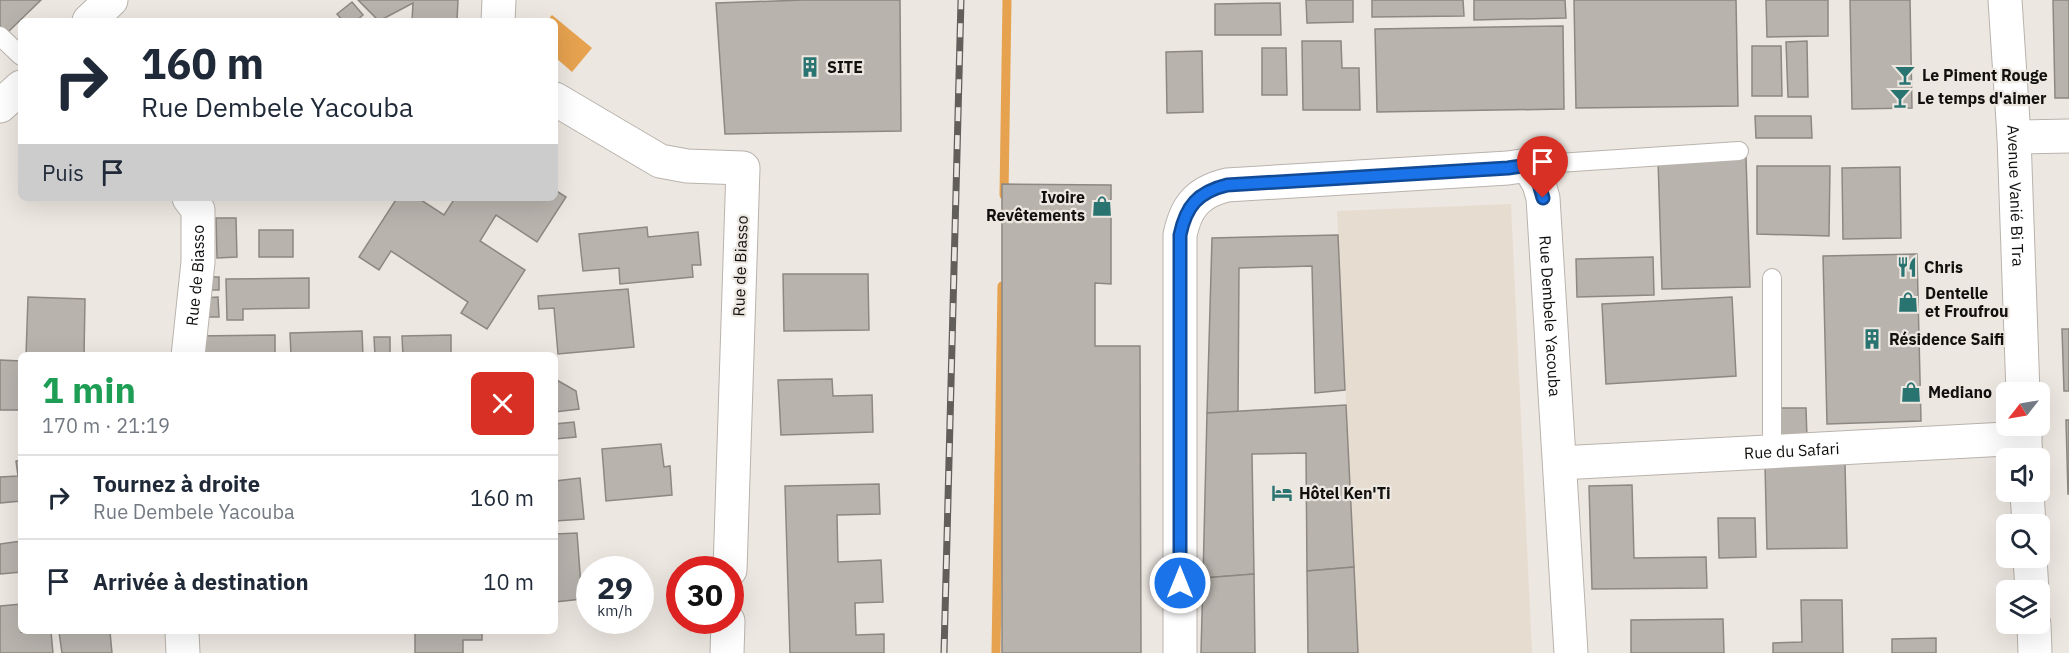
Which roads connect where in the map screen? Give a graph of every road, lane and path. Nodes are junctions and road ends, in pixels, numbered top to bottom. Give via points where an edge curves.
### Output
1 (111, 0) edge
2 (499, 0) edge
3 (2005, 0) edge
4 (92, 18) edge
5 (498, 18) edge
6 (0, 36) edge
7 (18, 53) edge
8 (18, 90) edge
9 (558, 101) edge
10 (0, 106) edge
11 (2069, 136) edge
12 (2014, 137) junction
13 (1739, 151) dead end
14 (1528, 165) junction
15 (191, 201) edge
16 (1772, 278) dead end
17 (188, 352) edge
18 (2023, 382) edge
19 (2025, 441) edge
20 (1772, 452) junction
21 (1560, 463) junction
22 (730, 556) edge
23 (182, 634) edge
24 (728, 634) edge
25 (2034, 634) edge
26 (183, 653) edge
27 (727, 653) edge
28 (1180, 653) edge
29 (1571, 653) edge
30 (2035, 653) edge

1 - 4 street
2 - 5 street
3 - 12 street, Avenue Vanié Bi Tra
6 - 7 lane
8 - 10 street
9 - 22 street, Rue de Biasso via 660,161 743,168
11 - 12 street
12 - 18 street, Avenue Vanié Bi Tra
13 - 14 lane
14 - 21 street, Rue Dembele Yacouba via 1543,198
14 - 28 street via 1227,185 1209,189 1196,200 1184,218 1180,235
15 - 17 street, Rue de Biasso via 198,210 198,262
16 - 20 lane
19 - 20 street, Rue du Safari
20 - 21 street, Rue du Safari
21 - 29 street, Rue Dembele Yacouba
23 - 26 street
24 - 27 street
25 - 30 street

